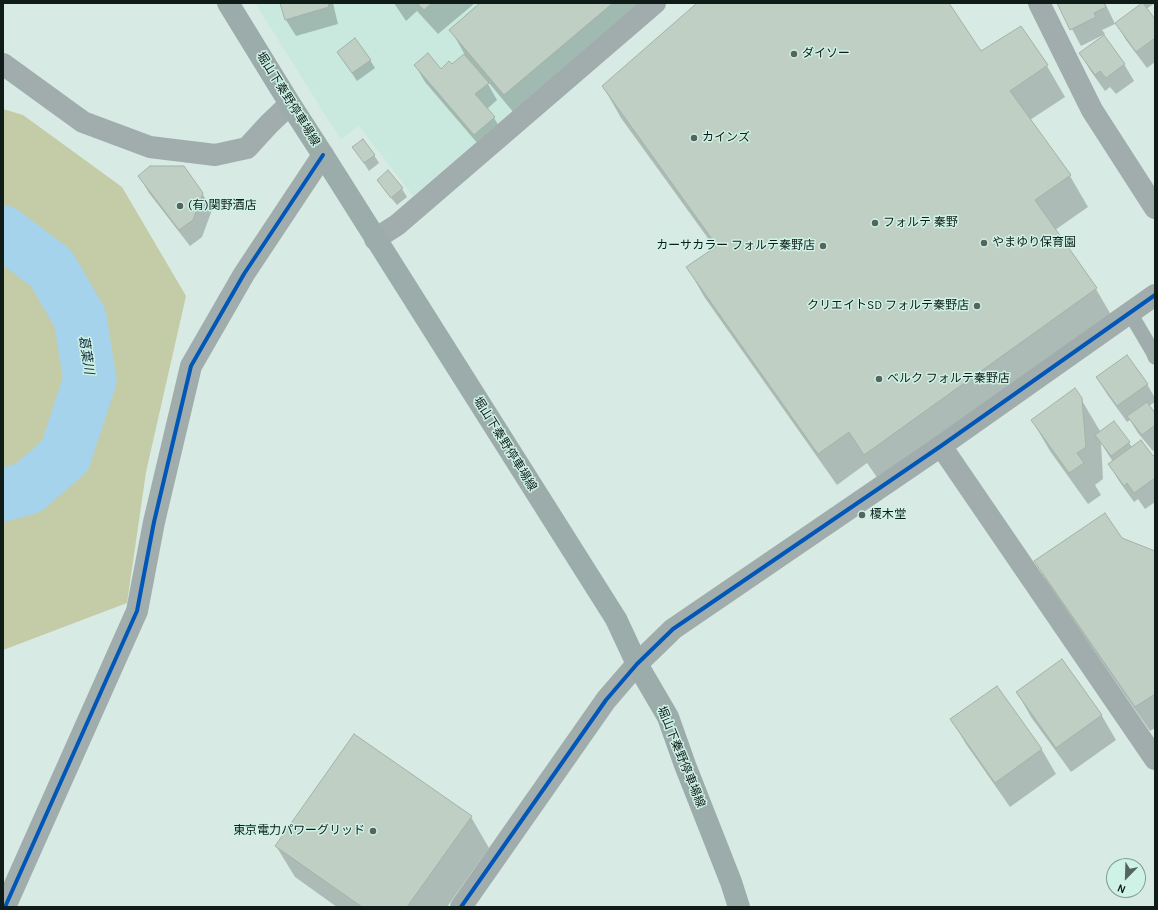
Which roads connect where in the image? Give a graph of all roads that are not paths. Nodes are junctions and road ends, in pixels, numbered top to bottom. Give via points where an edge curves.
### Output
1 (228, 3) edge
2 (656, 3) edge
3 (1040, 3) edge
4 (3, 64) edge
5 (290, 104) junction
6 (323, 155) junction
7 (1155, 208) edge
8 (375, 239) junction
9 (1155, 295) edge
10 (1130, 313) junction
11 (1155, 357) edge
12 (941, 446) junction
13 (637, 664) junction
14 (1155, 759) edge
15 (5, 907) edge
16 (461, 907) edge
17 (739, 907) edge

1 - 5 main road, 堀山下秦野停車場線
2 - 8 street via 397,225
3 - 7 street via 1092,110
4 - 5 street via 83,122 150,147 215,155 248,148
5 - 6 main road, 堀山下秦野停車場線
6 - 8 main road, 堀山下秦野停車場線
6 - 15 street via 244,274 191,366 154,522 137,611
8 - 13 main road, 堀山下秦野停車場線 via 616,619
9 - 10 street
10 - 11 lane
10 - 12 street
12 - 13 street via 673,629
12 - 14 street
13 - 16 street via 606,700
13 - 17 main road, 堀山下秦野停車場線 via 668,718

